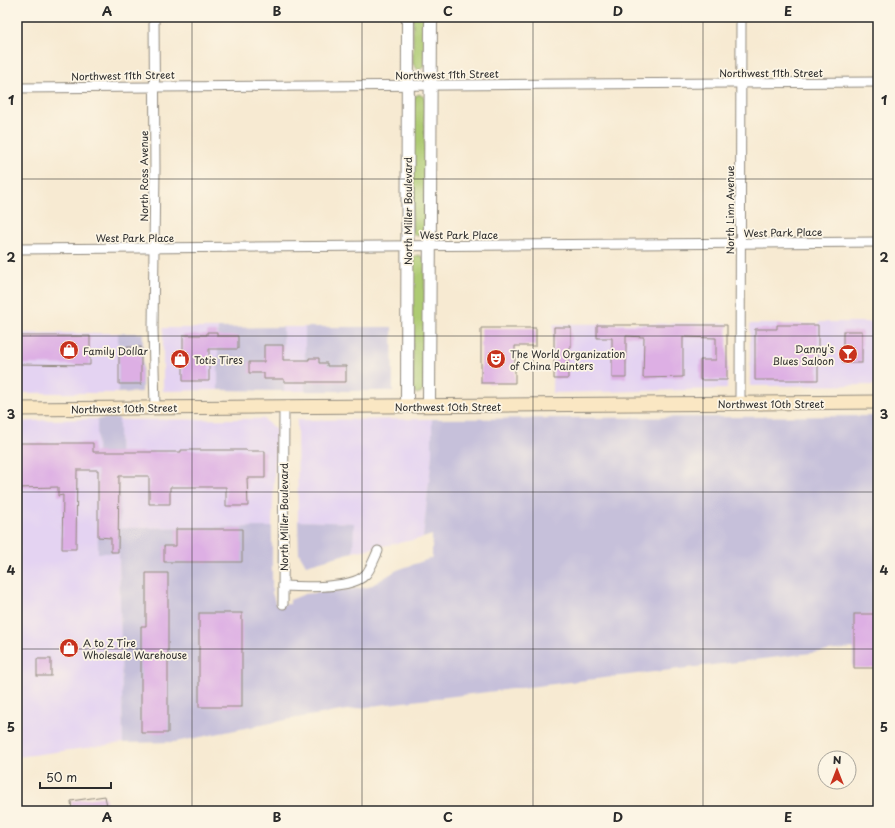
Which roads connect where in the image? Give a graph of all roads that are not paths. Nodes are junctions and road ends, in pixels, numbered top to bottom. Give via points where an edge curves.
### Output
1 (154, 17) edge
2 (408, 17) edge
3 (431, 17) edge
4 (741, 17) edge
5 (878, 82) edge
6 (740, 83) junction
7 (430, 85) junction
8 (154, 86) junction
9 (408, 86) junction
10 (17, 88) edge
11 (878, 242) edge
12 (740, 243) junction
13 (407, 246) junction
14 (430, 246) junction
15 (153, 248) junction
16 (17, 249) edge
17 (878, 402) edge
18 (740, 404) junction
19 (407, 406) junction
20 (429, 406) junction
21 (155, 407) junction
22 (284, 407) junction
23 (17, 408) edge
24 (378, 550) dead end
25 (283, 586) junction
26 (283, 604) dead end

1 - 8 street, North Ross Avenue
2 - 9 street, North Miller Boulevard
3 - 7 street
4 - 6 street, North Linn Avenue
5 - 6 street, Northwest 11th Street
6 - 7 street, Northwest 11th Street
6 - 12 street, North Linn Avenue
7 - 9 street, Northwest 11th Street
7 - 14 street
8 - 9 street, Northwest 11th Street
8 - 10 street, Northwest 11th Street
8 - 15 street, North Ross Avenue
9 - 13 street, North Miller Boulevard
11 - 12 street, West Park Place
12 - 14 street, West Park Place
12 - 18 street, North Linn Avenue
13 - 14 street, West Park Place
13 - 15 street, West Park Place
13 - 19 street, North Miller Boulevard
14 - 20 street
15 - 16 street, West Park Place
15 - 21 street, North Ross Avenue
17 - 18 main road, Northwest 10th Street
18 - 20 main road, Northwest 10th Street
19 - 20 main road, Northwest 10th Street
19 - 22 main road, Northwest 10th Street
21 - 22 main road, Northwest 10th Street
21 - 23 main road, Northwest 10th Street
22 - 25 street, North Miller Boulevard
24 - 25 street via 365,576 351,583
25 - 26 street, North Miller Boulevard

